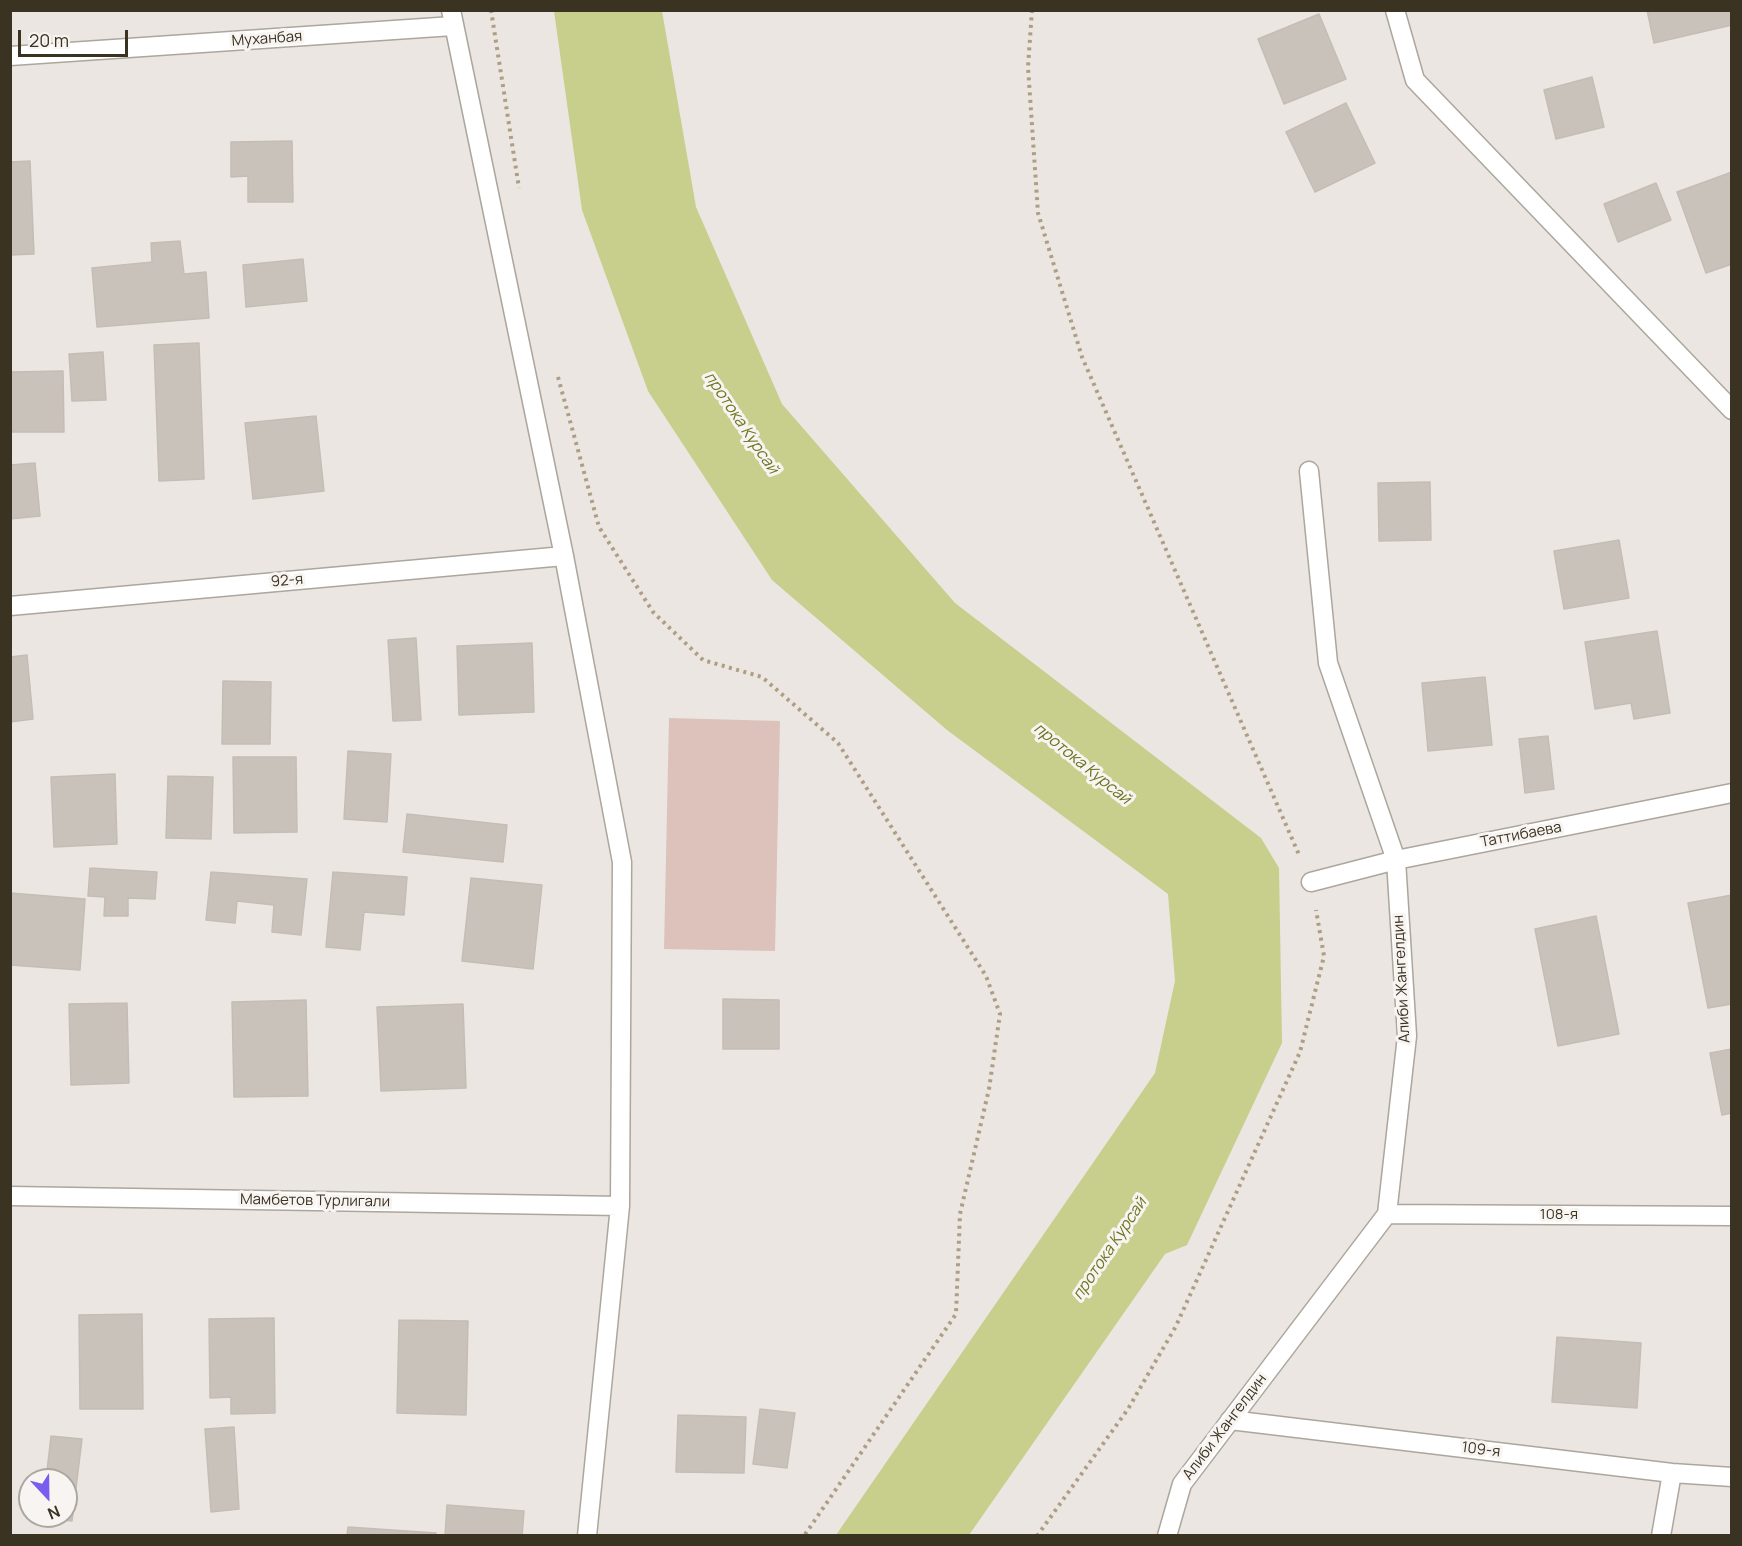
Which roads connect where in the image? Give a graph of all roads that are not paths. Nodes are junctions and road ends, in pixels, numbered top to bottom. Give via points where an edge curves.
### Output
1 (1395, 10) edge
2 (452, 18) edge
3 (10, 56) edge
4 (1731, 410) edge
5 (1309, 471) dead end
6 (564, 556) junction
7 (10, 606) edge
8 (1731, 793) edge
9 (1396, 860) junction
10 (1311, 882) road end
11 (10, 1196) edge
12 (620, 1206) junction
13 (1387, 1214) junction
14 (1731, 1216) edge
15 (1230, 1420) junction
16 (1672, 1473) junction
17 (1731, 1477) edge
18 (587, 1536) edge
19 (1167, 1536) edge
20 (1661, 1536) edge

1 - 4 street via 1415,80
2 - 3 street, Муханбая
2 - 6 street
5 - 9 street, Алиби Жангелдин via 1328,663
6 - 7 street, 92-я
6 - 12 street via 622,862
8 - 9 street, Таттибаева
9 - 10 street, Таттибаева
9 - 13 street, Алиби Жангелдин via 1407,1036
11 - 12 street, Мамбетов Турлигали
12 - 18 street
13 - 14 street, 108-я
13 - 15 street, Алиби Жангелдин
15 - 16 street, 109-я
15 - 19 street, Алиби Жангелдин via 1182,1484
16 - 17 street, 109-я
16 - 20 street

